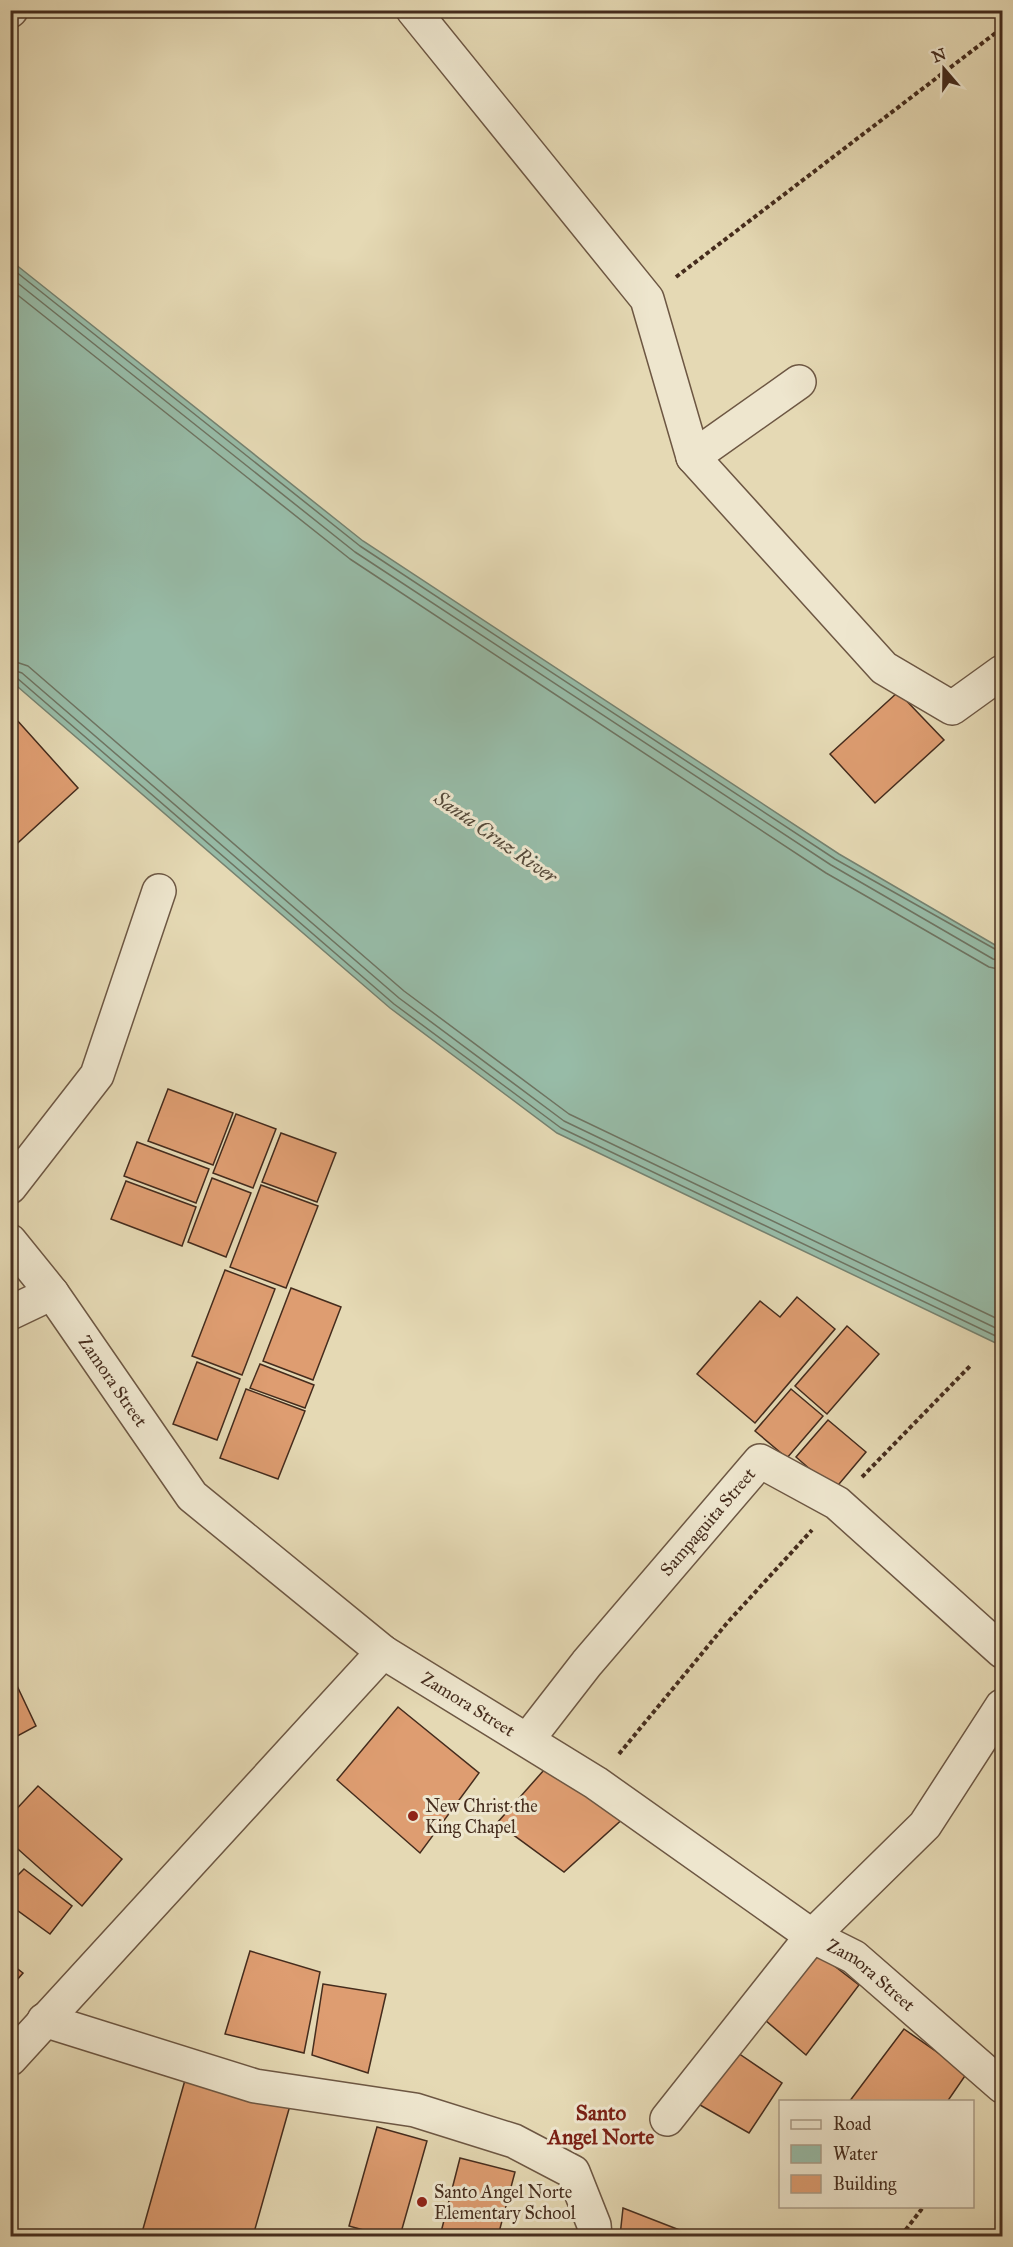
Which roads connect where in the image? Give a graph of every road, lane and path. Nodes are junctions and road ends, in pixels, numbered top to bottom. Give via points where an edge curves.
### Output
1 (413, 10) edge
2 (1002, 28) edge
3 (647, 299) junction
4 (799, 382) dead end
5 (693, 457) junction
6 (1002, 672) edge
7 (159, 891) dead end
8 (10, 1187) edge
9 (10, 1241) edge
10 (52, 1293) junction
11 (10, 1313) edge
12 (971, 1365) dead end
13 (837, 1503) junction
14 (1002, 1651) edge
15 (383, 1652) junction
16 (1002, 1706) edge
17 (528, 1739) junction
18 (596, 1782) junction
19 (812, 1936) junction
20 (44, 2020) junction
21 (10, 2059) edge
22 (1002, 2086) edge
23 (667, 2120) dead end
24 (922, 2208) edge
25 (595, 2236) edge
26 (901, 2236) edge

1 - 3 street
2 - 3 path
3 - 5 street
4 - 5 street
5 - 6 street via 884,668 952,708
7 - 8 street via 97,1075
9 - 10 street, Zamora Street
10 - 11 street
10 - 15 street, Zamora Street via 192,1496
12 - 13 path
13 - 14 street, Sampaguita Street
13 - 17 street, Sampaguita Street via 760,1461 587,1663
13 - 18 path via 727,1623
15 - 17 street, Zamora Street
15 - 20 street
16 - 19 street via 925,1825
17 - 18 street, Zamora Street
18 - 19 street, Zamora Street
19 - 22 street, Zamora Street via 854,1957
19 - 23 street
20 - 21 street
20 - 25 street via 255,2086 416,2110 514,2141 573,2172
24 - 26 path

